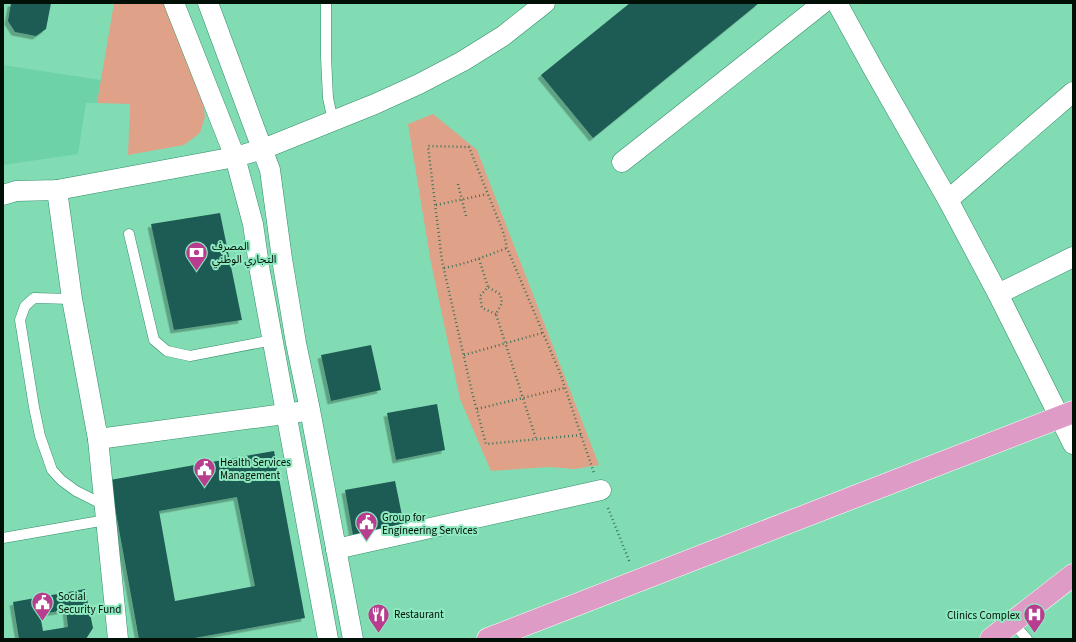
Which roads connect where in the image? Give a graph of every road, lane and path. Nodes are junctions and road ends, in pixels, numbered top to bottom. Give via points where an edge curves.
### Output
1 (174, 3) edge
2 (208, 3) edge
3 (326, 3) edge
4 (545, 3) edge
5 (823, 3) edge
6 (837, 3) edge
7 (801, 9) edge
8 (1073, 92) edge
9 (333, 121) junction
10 (263, 149) junction
11 (235, 157) junction
12 (622, 162) dead end
13 (458, 184) dead end
14 (56, 190) junction
15 (488, 194) junction
16 (3, 195) edge
17 (462, 200) junction
18 (948, 200) junction
19 (436, 205) junction
20 (466, 216) dead end
21 (129, 234) dead end
22 (507, 248) junction
23 (1073, 257) edge
24 (479, 259) junction
25 (444, 268) junction
26 (488, 287) junction
27 (998, 294) junction
28 (72, 299) junction
29 (496, 314) junction
30 (542, 333) junction
31 (273, 340) junction
32 (505, 344) junction
33 (464, 355) junction
34 (564, 388) junction
35 (523, 398) junction
36 (477, 409) junction
37 (310, 410) junction
38 (287, 415) junction
39 (1066, 415) edge
40 (581, 435) junction
41 (98, 439) junction
42 (536, 439) junction
43 (1073, 444) edge
44 (601, 490) junction
45 (105, 512) junction
46 (3, 538) edge
47 (336, 549) junction
48 (1073, 575) edge
49 (638, 582) junction
50 (1013, 622) junction
51 (118, 639) edge
52 (328, 639) edge
53 (353, 639) edge
54 (488, 639) edge
55 (991, 639) edge
56 (1027, 639) edge

1 - 11 street
2 - 10 street
3 - 9 lane via 328,98
4 - 9 street via 503,36 463,61 419,84
5 - 7 street
6 - 18 street
7 - 12 street
8 - 18 street
9 - 10 street
10 - 11 street
10 - 37 street via 270,170 296,343
11 - 14 street
11 - 31 street via 253,224
13 - 17 path
14 - 16 street via 16,191
14 - 28 street
15 - 17 path
15 - 19 path via 469,147 428,146
15 - 22 path
17 - 19 path
17 - 20 path
18 - 27 street
19 - 25 path
21 - 31 lane via 154,340 167,351 190,356
22 - 24 path
22 - 30 path
23 - 27 street
24 - 25 path
24 - 26 path
25 - 33 path
26 - 29 path via 500,294 502,303
26 - 29 path via 480,296 482,308
27 - 39 street
28 - 41 street
28 - 45 lane via 34,298 25,306 20,320 21,327 40,436 52,470
29 - 32 path
30 - 32 path
30 - 34 path
31 - 38 street
32 - 33 path
32 - 35 path
33 - 36 path
34 - 35 path
34 - 40 path
35 - 36 path
35 - 42 path
36 - 42 path via 486,444
37 - 38 street
37 - 47 street
38 - 41 street
38 - 52 street
39 - 43 street
39 - 49 main road
40 - 42 path
40 - 44 path
41 - 45 street
44 - 47 street
44 - 49 path
45 - 46 lane
45 - 51 street
47 - 53 street
48 - 50 main road
49 - 54 main road
50 - 55 main road
50 - 56 lane

